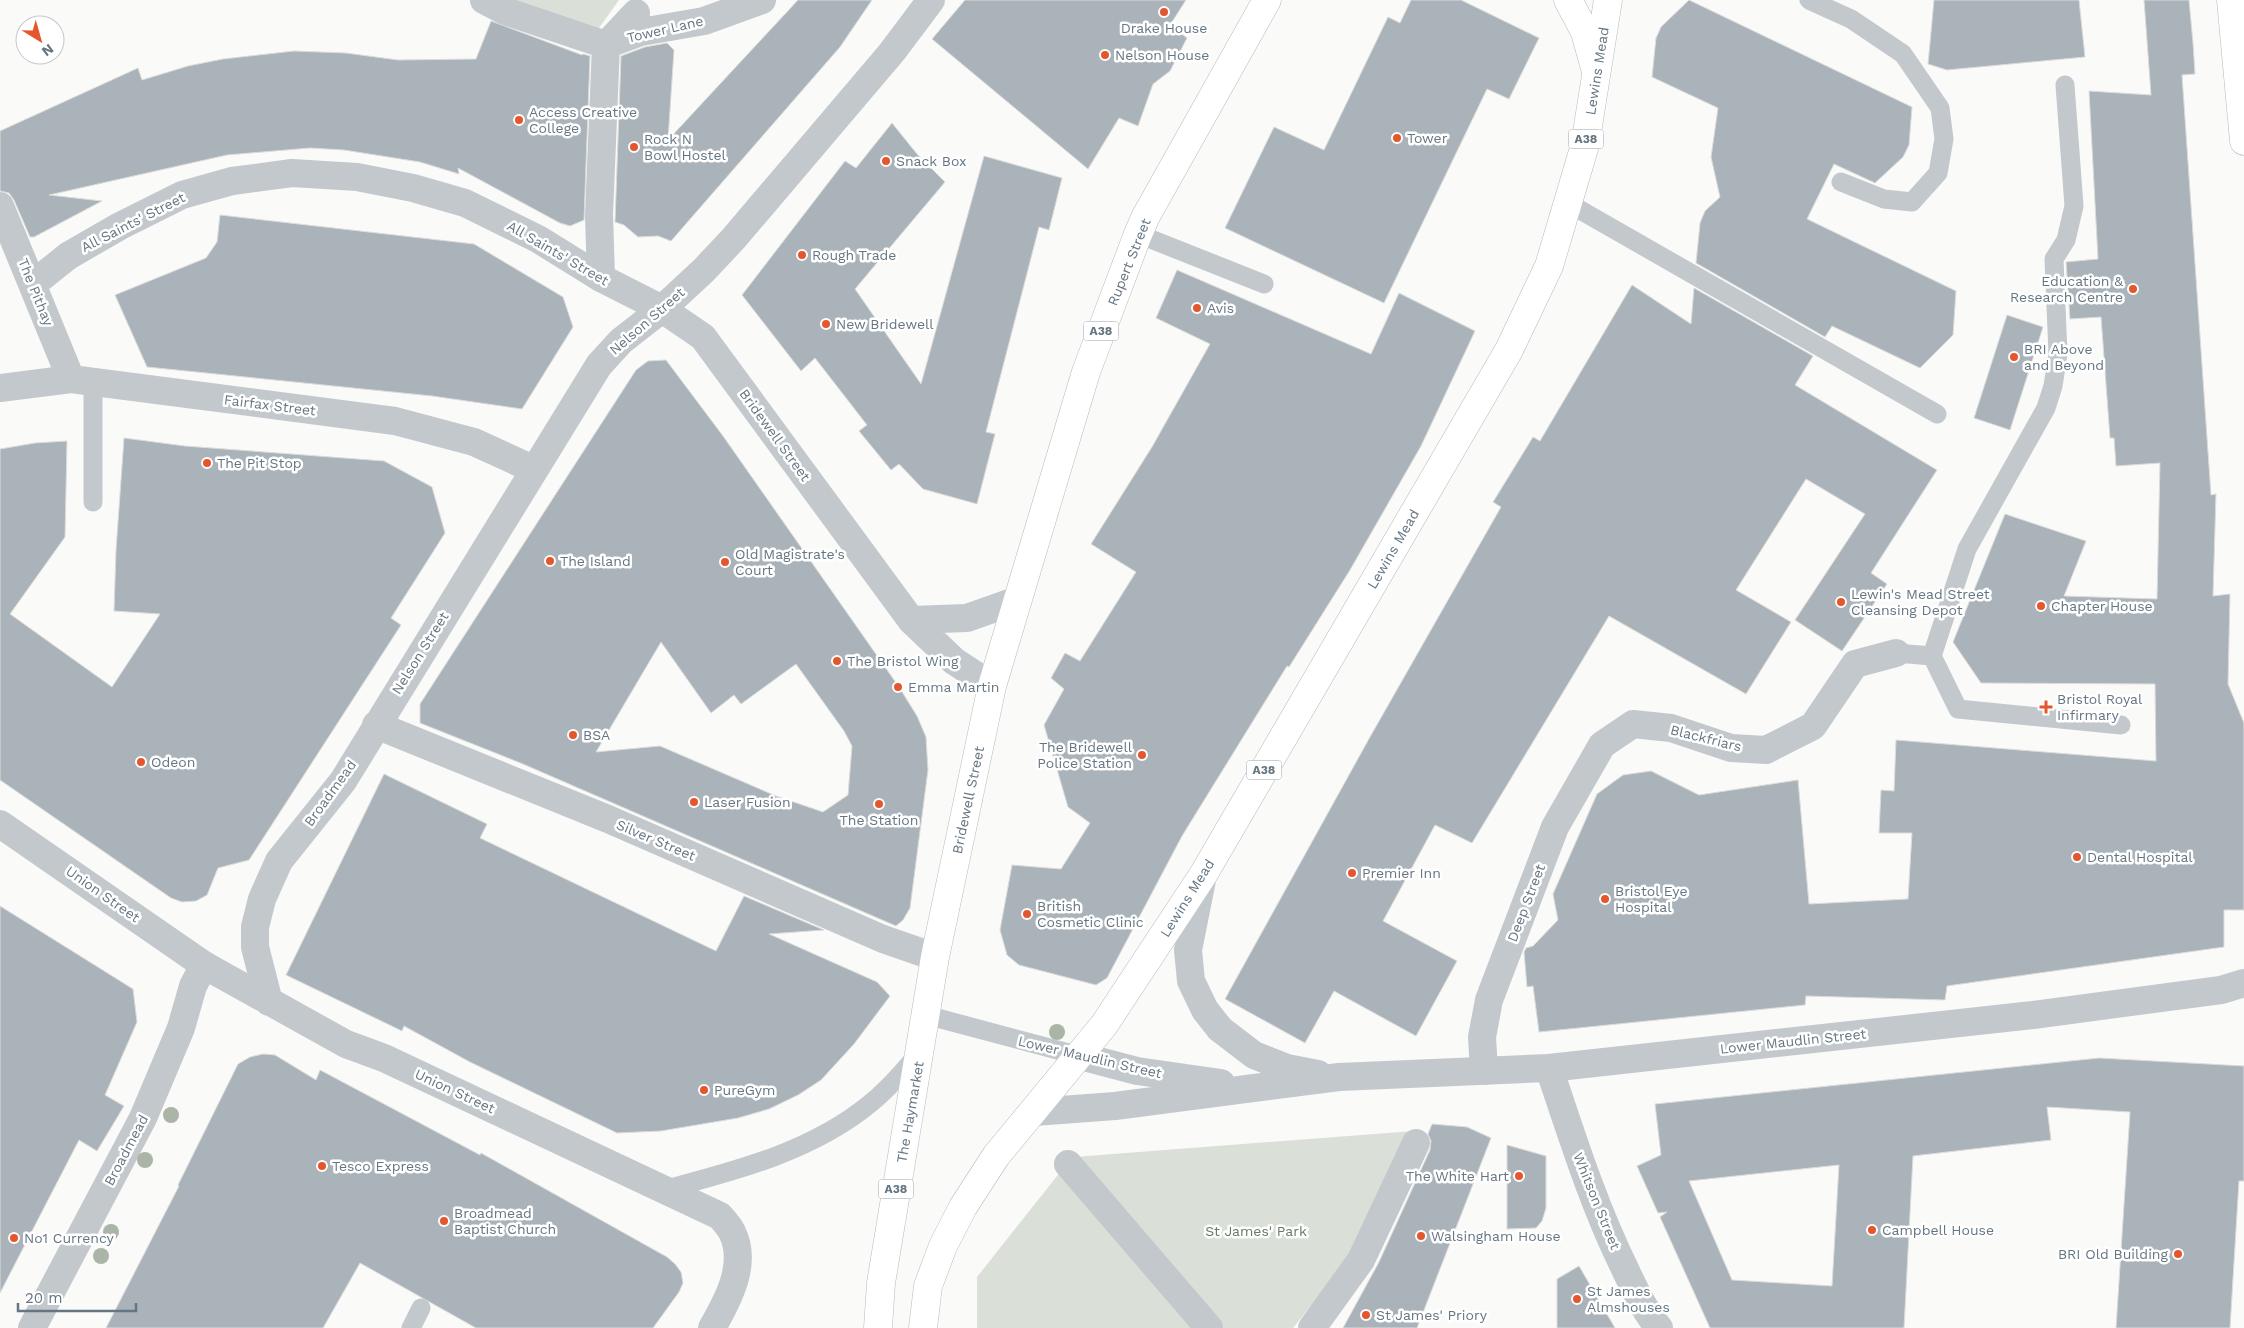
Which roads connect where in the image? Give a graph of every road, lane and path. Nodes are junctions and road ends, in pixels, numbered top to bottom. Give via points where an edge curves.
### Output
1 (484, 0) edge
2 (762, 0) edge
3 (931, 0) edge
4 (1267, 0) edge
5 (1568, 0) edge
6 (1608, 0) edge
7 (1809, 0) edge
8 (2231, 0) edge
9 (636, 13) dead end
10 (606, 45) junction
11 (1597, 74) junction
12 (2065, 85) dead end
13 (2244, 141) edge
14 (1841, 182) dead end
15 (1568, 203) junction
16 (0, 206) edge
17 (1138, 234) junction
18 (601, 278) junction
19 (33, 284) junction
20 (1264, 284) dead end
21 (662, 309) junction
22 (82, 381) junction
23 (0, 388) edge
24 (1937, 414) dead end
25 (533, 469) junction
26 (92, 502) dead end
27 (1018, 600) junction
28 (911, 620) junction
29 (1896, 653) joint
30 (1932, 656) junction
31 (992, 686) junction
32 (376, 725) junction
33 (2121, 725) dead end
34 (1602, 745) joint
35 (0, 824) edge
36 (1203, 875) junction
37 (935, 957) junction
38 (199, 976) junction
39 (2244, 983) edge
40 (269, 1002) junction
41 (926, 1015) junction
42 (921, 1051) junction
43 (1080, 1056) junction
44 (1549, 1068) junction
45 (1484, 1071) junction
46 (1339, 1077) junction
47 (1257, 1088) junction
48 (1034, 1112) junction
49 (1416, 1143) dead end
50 (1068, 1164) dead end
51 (663, 1190) junction
52 (422, 1308) dead end
53 (32, 1328) edge
54 (411, 1328) edge
55 (712, 1328) edge
56 (878, 1328) edge
57 (923, 1328) edge
58 (1209, 1328) edge
59 (1312, 1328) edge
60 (1659, 1328) edge

1 - 10 street via 505,11
2 - 10 street, Tower Lane via 704,21 641,32
3 - 21 street, Nelson Street via 892,52 734,238
4 - 17 main road, Rupert Street / A38
5 - 11 main road, A38 via 1584,32
6 - 11 main road, Lewins Mead / A38
7 - 14 lane via 1851,19 1903,54 1940,108 1944,139 1938,173 1912,202 1884,198
8 - 13 main road
9 - 10 street
10 - 18 street via 599,215
11 - 15 main road, Lewins Mead / A38 via 1585,145
12 - 30 lane via 2074,206 2066,240 2054,259 2058,354 2053,386 2046,408 1967,549
15 - 24 lane
15 - 36 main road, Lewins Mead / A38 via 1548,266 1510,350
16 - 19 street, The Pithay
17 - 20 lane
17 - 27 main road, Rupert Street / A38 via 1086,372
18 - 19 street, All Saints' Street via 538,238 465,203 357,177 292,173 232,181 182,195 68,256
18 - 21 street, All Saints' Street
19 - 22 street, The Pithay
21 - 25 street, Nelson Street via 621,341 599,365
21 - 28 street, Bridewell Street via 703,337
22 - 23 street, Fairfax Street
22 - 25 street, Fairfax Street via 395,421 474,442
22 - 26 lane
25 - 32 street, Nelson Street
27 - 28 street via 967,618
27 - 31 main road, Rupert Street / A38
28 - 31 street, Bridewell Street via 954,660
29 - 30 lane
29 - 34 street, Blackfriars via 1855,664 1814,726 1766,750 1731,748 1671,728 1633,724
30 - 33 lane via 1958,709
31 - 37 main road, Bridewell Street / A38
32 - 37 street, Silver Street via 608,820 883,939
32 - 40 street, Broadmead via 343,781 279,861 262,899 255,947
34 - 45 street, Deep Street via 1555,827 1488,1000 1482,1037
35 - 38 street, Union Street
36 - 43 main road, Lewins Mead / A38
36 - 46 street, Lower Maudlin Street via 1188,950 1191,981 1205,1010 1220,1028 1254,1056 1288,1068
37 - 41 main road, Bridewell Street / A38
38 - 40 street, Union Street
38 - 53 street, Broadmead via 143,1118
39 - 44 street, Lower Maudlin Street via 2221,990 2033,1015
40 - 51 street, Union Street via 346,1044 384,1058
41 - 42 main road, The Haymarket / A38
41 - 43 lane, Lower Maudlin Street
42 - 51 lane via 872,1103 830,1131 760,1162
42 - 56 main road, The Haymarket / A38 via 881,1283
43 - 47 street, Lower Maudlin Street via 1137,1071
43 - 48 main road, A38
44 - 45 street, Lower Maudlin Street
44 - 60 street, Whitson Street via 1606,1231 1647,1313
45 - 46 street, Lower Maudlin Street
46 - 47 street, Lower Maudlin Street
47 - 48 street, Lower Maudlin Street via 1115,1106
48 - 57 main road, A38 via 996,1156 963,1207 928,1286
49 - 59 street via 1361,1260
50 - 58 street
51 - 55 street, Union Street via 720,1216 732,1232 739,1261 734,1284
52 - 54 lane

